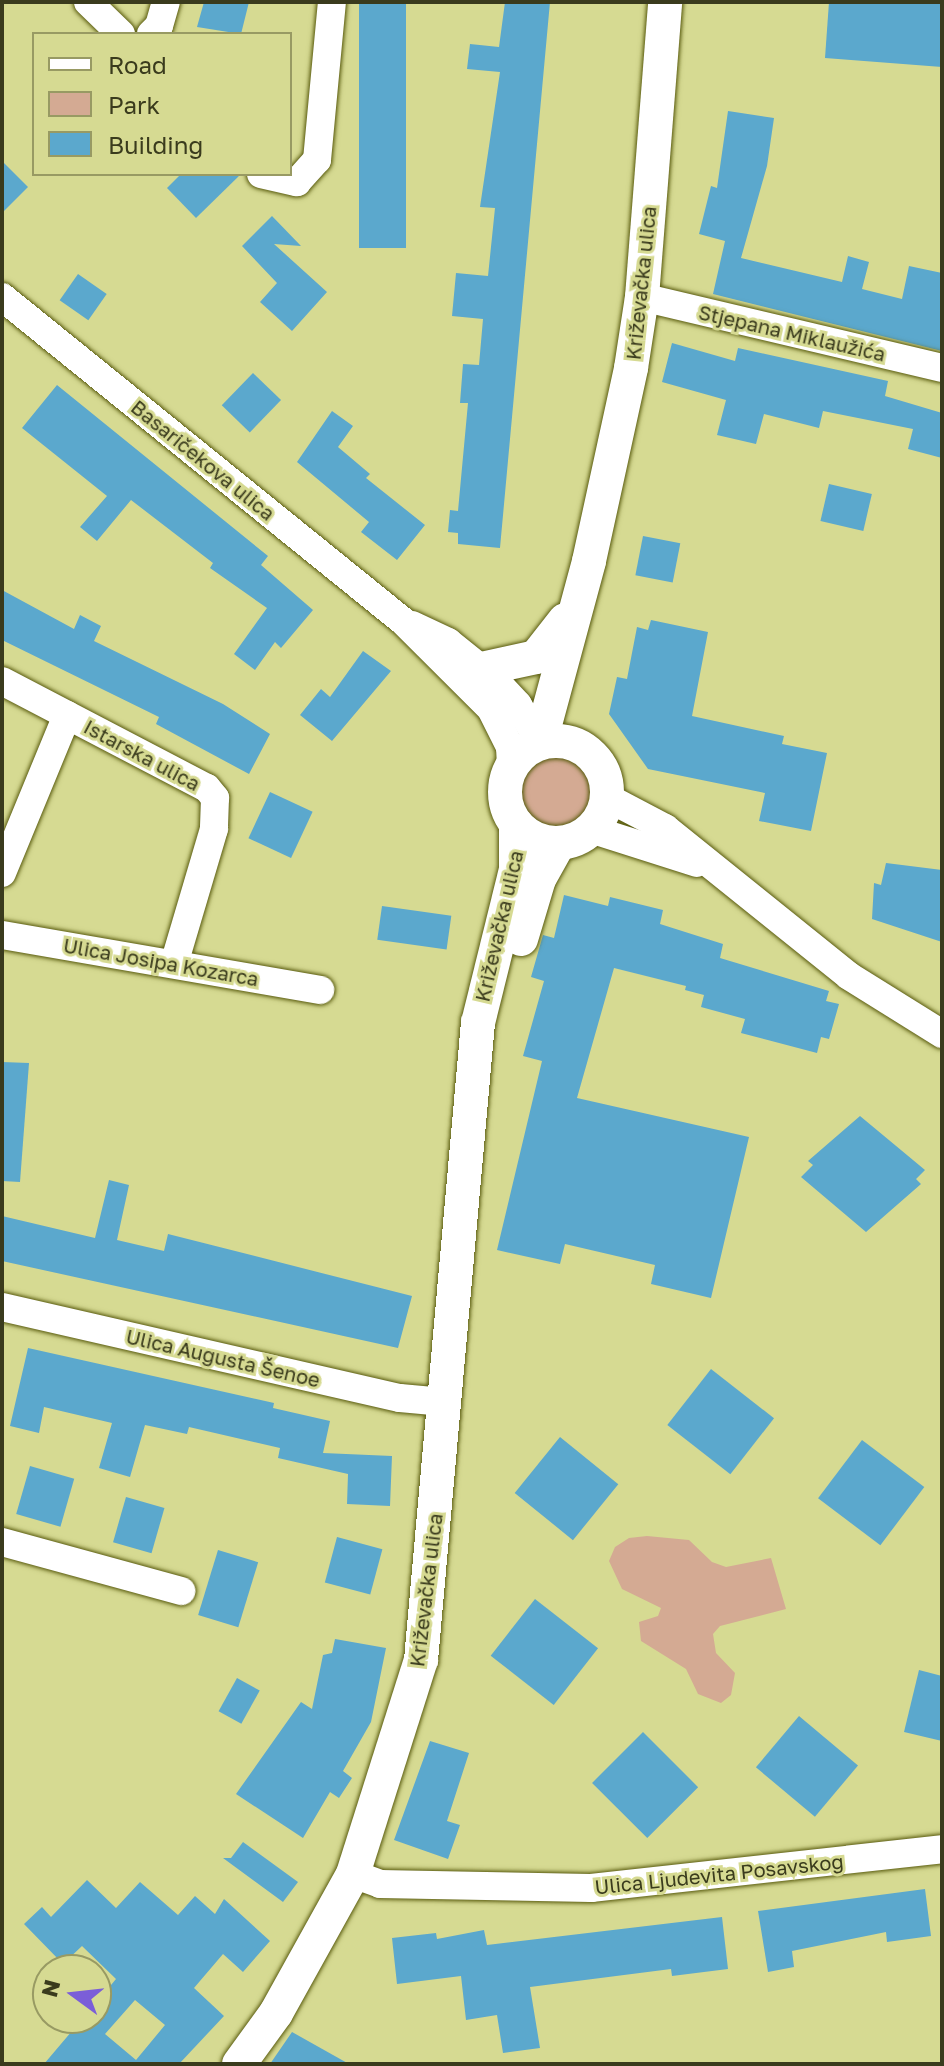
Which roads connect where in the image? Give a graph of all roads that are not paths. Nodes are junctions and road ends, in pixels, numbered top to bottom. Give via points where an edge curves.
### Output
1 (88, 2) edge
2 (166, 2) edge
3 (332, 2) edge
4 (665, 2) edge
5 (119, 32) edge
6 (153, 32) edge
7 (270, 176) edge
8 (642, 297) junction
9 (3, 301) edge
10 (942, 368) edge
11 (589, 561) junction
12 (573, 606) junction
13 (404, 622) junction
14 (481, 669) junction
15 (2, 681) edge
16 (67, 715) junction
17 (540, 743) junction
18 (581, 748) junction
19 (511, 767) junction
20 (606, 797) junction
21 (516, 824) junction
22 (575, 836) junction
23 (710, 868) junction
24 (2, 873) edge
25 (2, 935) edge
26 (175, 961) junction
27 (320, 990) dead end
28 (942, 1034) edge
29 (477, 1076) junction
30 (2, 1307) edge
31 (444, 1402) junction
32 (2, 1542) edge
33 (181, 1591) dead end
34 (942, 1849) edge
35 (353, 1874) junction
36 (239, 2064) edge

1 - 5 street
2 - 6 street
3 - 7 street via 317,160 297,182
4 - 8 main road, Križevačka ulica
8 - 10 street, Stjepana Miklaužića
8 - 11 main road, Križevačka ulica via 624,412
9 - 13 street, Basaričekova ulica
11 - 12 main road, Križevačka ulica
11 - 18 main road, Križevačka ulica via 576,712
12 - 14 main road via 552,643 536,657
12 - 17 main road, Križevačka ulica via 551,718
13 - 14 street, Basaričekova ulica via 448,642
13 - 19 street, Basaričekova ulica via 491,709 510,747
14 - 17 street, Basaričekova ulica via 518,705
15 - 16 street, Istarska ulica
16 - 24 street
16 - 26 street, Istarska ulica via 207,788 215,798 214,829
17 - 18 main road via 568,742
17 - 19 main road
18 - 20 main road via 601,769
19 - 21 main road via 505,797
20 - 22 main road
20 - 23 street via 665,828
21 - 22 main road via 540,841
21 - 29 main road, Križevačka ulica via 516,869 485,982
22 - 23 street
22 - 29 main road, Križevačka ulica via 539,879 495,1034
23 - 28 street via 890,1006
25 - 26 street, Ulica Josipa Kozarca
26 - 27 street, Ulica Josipa Kozarca via 196,970
29 - 31 main road, Križevačka ulica
30 - 31 street, Ulica Augusta Šenoe via 400,1398
31 - 35 main road, Križevačka ulica via 421,1660
32 - 33 street
34 - 35 street, Ulica Ljudevita Posavskog via 591,1888 380,1884
35 - 36 main road, Križevačka ulica via 276,2013

